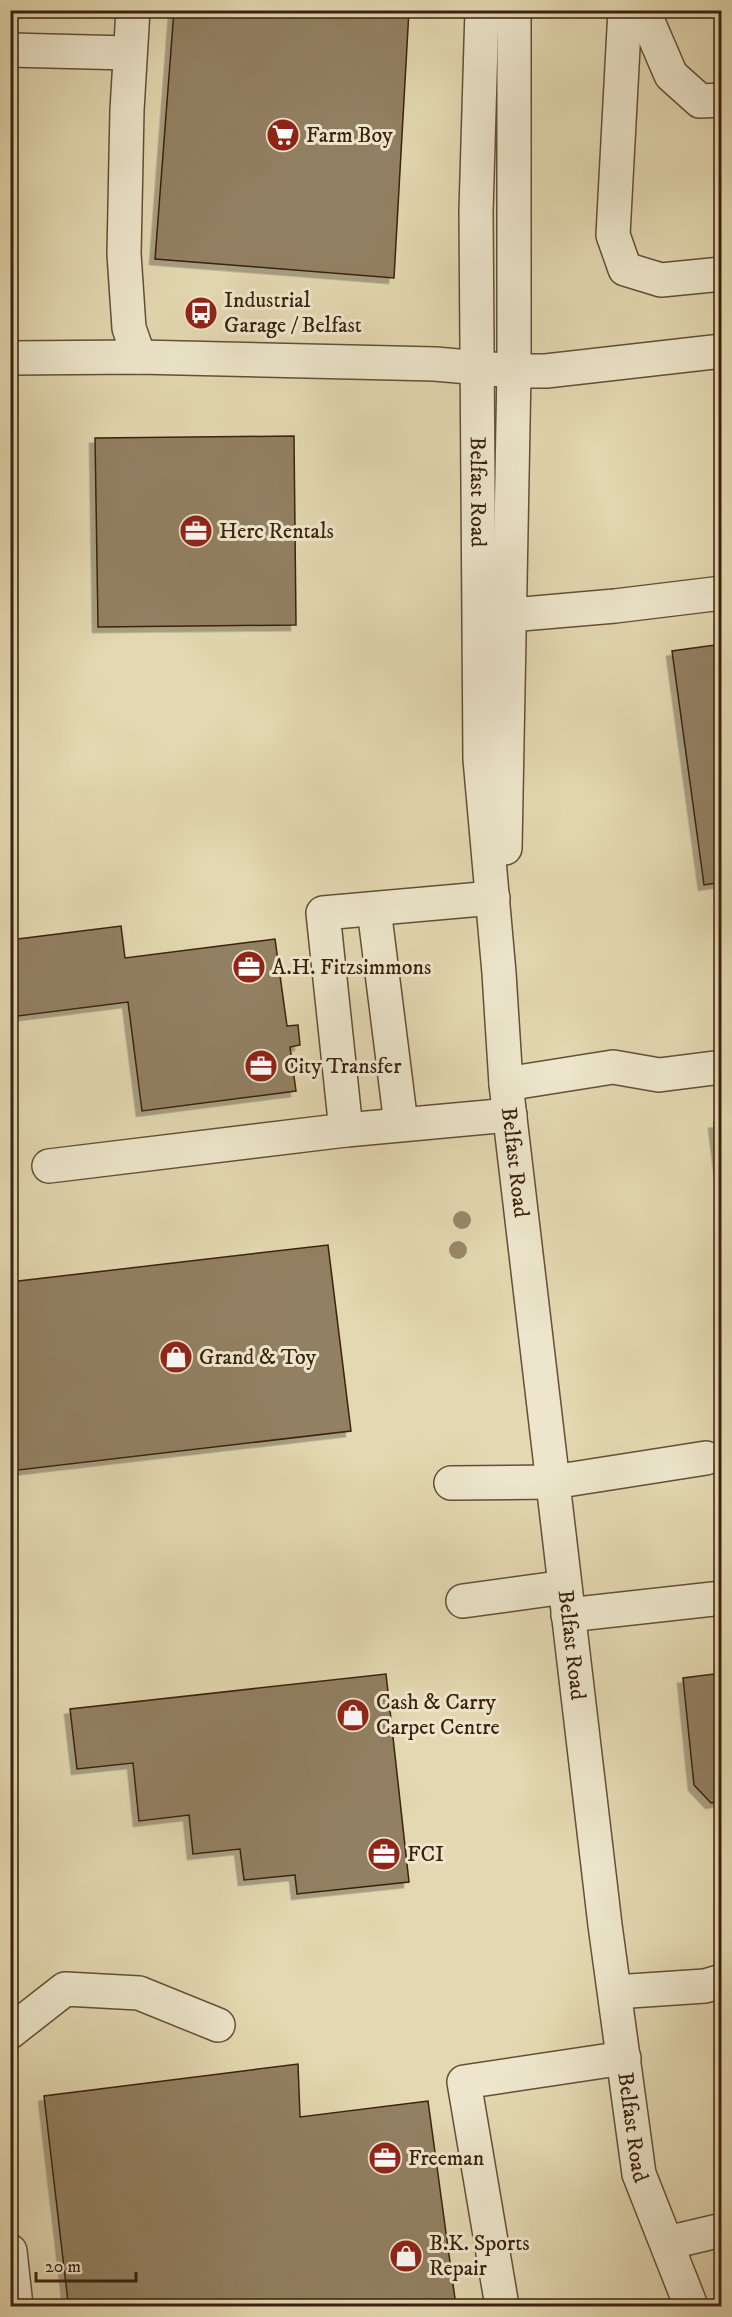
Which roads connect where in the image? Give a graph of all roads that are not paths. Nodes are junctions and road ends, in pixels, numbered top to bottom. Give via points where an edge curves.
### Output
1 (133, 10) edge
2 (483, 10) edge
3 (514, 10) edge
4 (625, 10) edge
5 (643, 10) edge
6 (10, 50) edge
7 (129, 53) junction
8 (722, 100) edge
9 (722, 274) edge
10 (722, 351) edge
11 (139, 357) junction
12 (10, 358) edge
13 (476, 367) junction
14 (514, 371) junction
15 (720, 593) edge
16 (495, 616) junction
17 (493, 898) junction
18 (374, 909) junction
19 (500, 973) junction
20 (722, 1067) edge
21 (508, 1099) junction
22 (401, 1124) junction
23 (346, 1130) junction
24 (49, 1166) dead end
25 (706, 1458) dead end
26 (553, 1482) junction
27 (451, 1483) dead end
28 (722, 1598) edge
29 (463, 1601) dead end
30 (567, 1601) junction
31 (722, 1981) edge
32 (615, 1992) junction
33 (218, 2025) dead end
34 (10, 2032) edge
35 (624, 2058) junction
36 (722, 2230) edge
37 (667, 2243) junction
38 (10, 2252) edge
39 (16, 2307) edge
40 (502, 2307) edge
41 (691, 2307) edge

1 - 7 street
2 - 13 street, Belfast Road via 476,211
3 - 14 street, Belfast Road
4 - 9 street via 613,235 625,269 661,280
5 - 8 street via 671,75 700,101
6 - 7 street
7 - 11 street via 124,254 129,328
10 - 14 street via 546,371
11 - 12 street
11 - 13 street
13 - 14 street
13 - 16 street, Belfast Road
14 - 16 street, Belfast Road
15 - 16 street
16 - 17 street, Belfast Road via 480,759
16 - 19 street, Belfast Road via 507,803
17 - 18 street
17 - 19 street, Belfast Road
18 - 22 street
18 - 23 street via 323,913
19 - 21 street, Belfast Road
20 - 21 street via 659,1075 613,1067
21 - 22 street
21 - 26 street, Belfast Road
22 - 23 street
23 - 24 street
25 - 26 street
26 - 27 street
26 - 30 street, Belfast Road
28 - 30 street
29 - 30 street
30 - 32 street, Belfast Road
31 - 32 street via 705,1986
32 - 35 street, Belfast Road
33 - 34 street via 139,1993 64,1989
35 - 37 street, Belfast Road via 639,2174
35 - 40 street via 464,2082
36 - 37 street
37 - 41 street, Belfast Road
38 - 39 street

